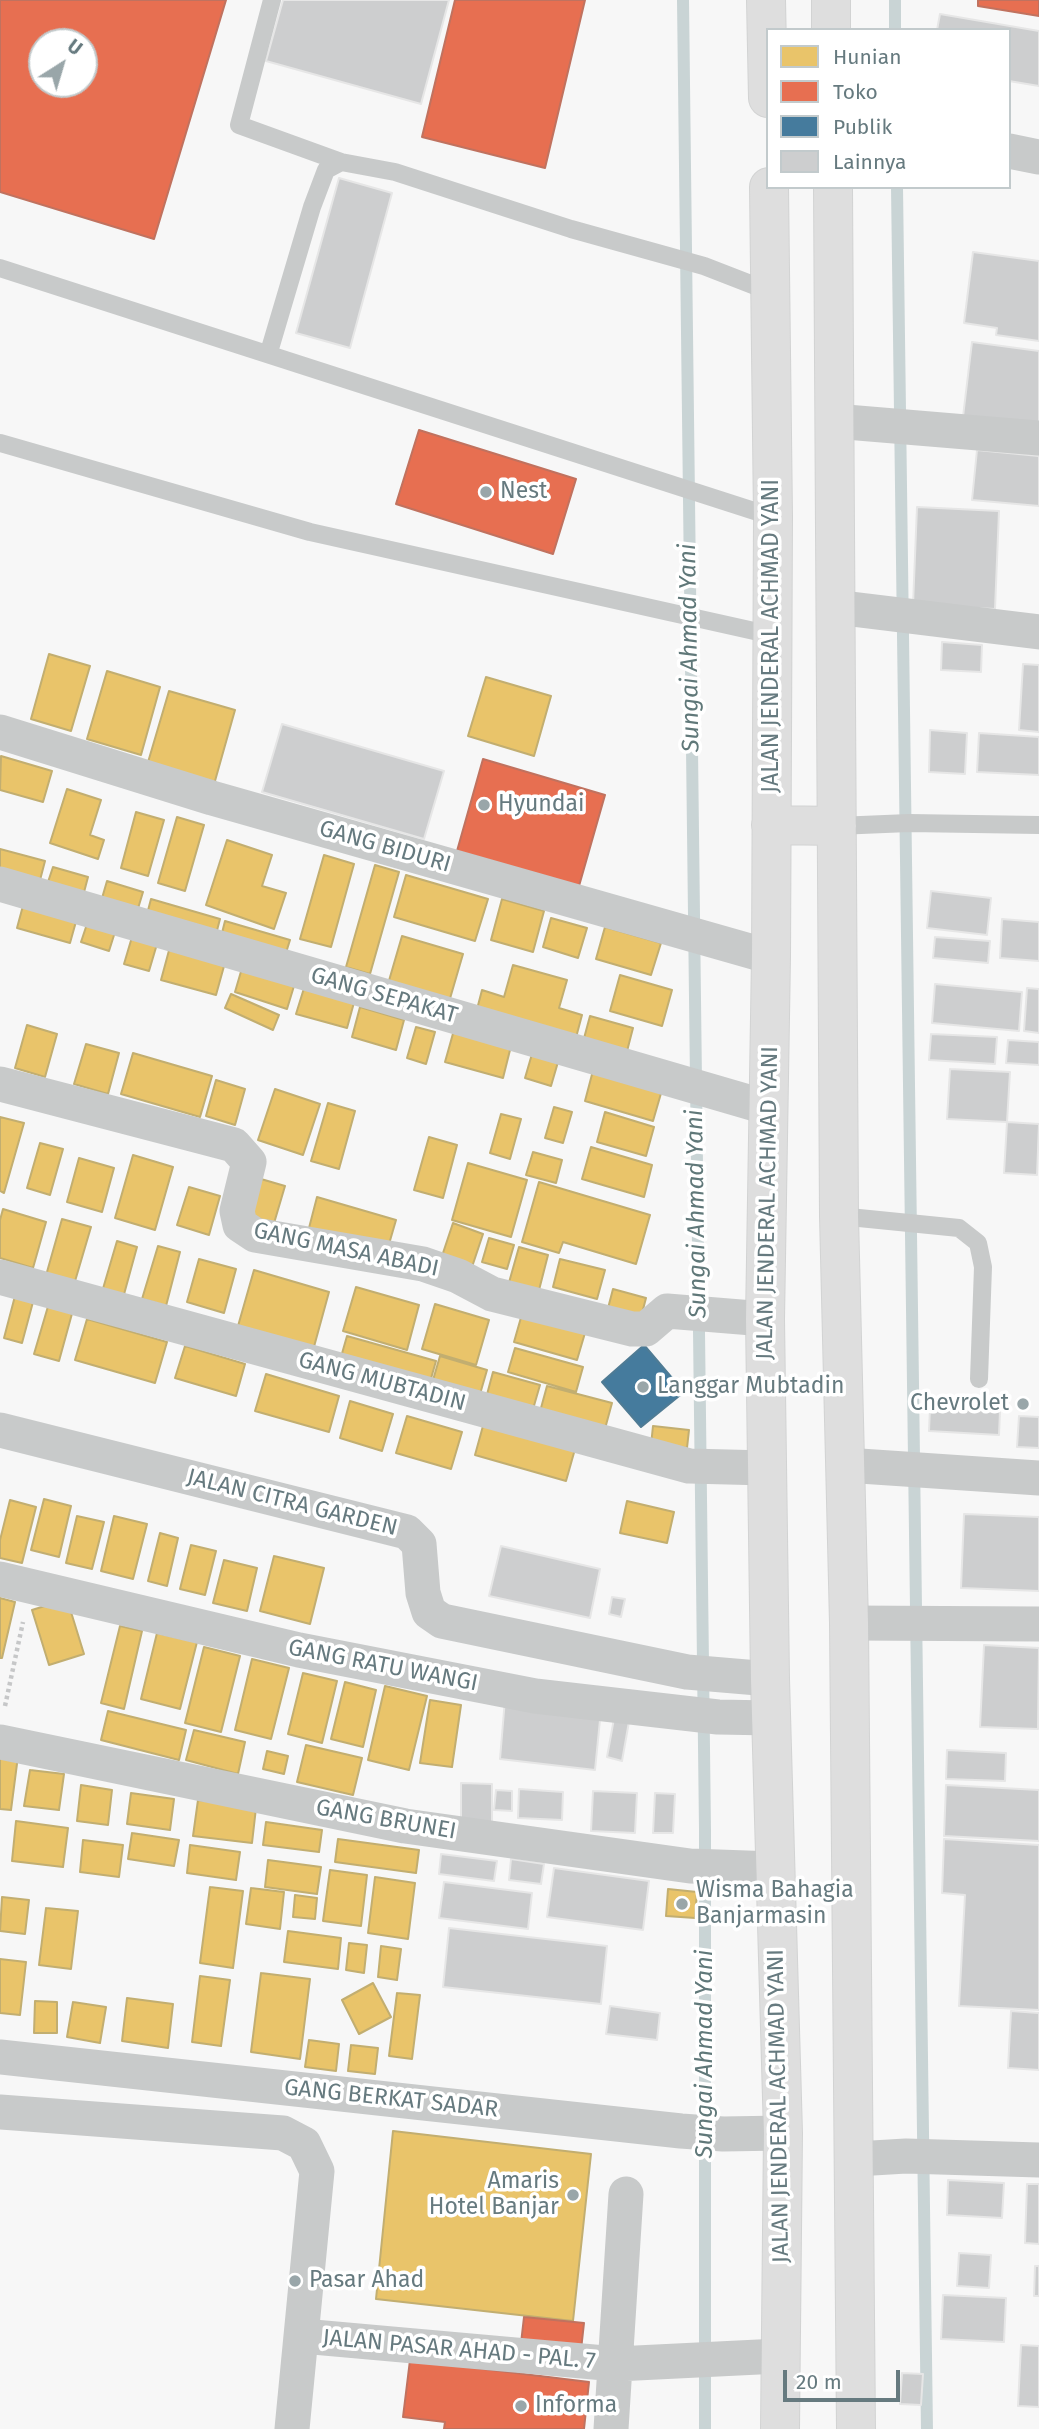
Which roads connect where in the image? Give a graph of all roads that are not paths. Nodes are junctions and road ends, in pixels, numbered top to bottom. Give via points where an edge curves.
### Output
1 (272, 0) edge
2 (766, 0) edge
3 (831, 0) edge
4 (767, 28) edge
5 (831, 28) edge
6 (1011, 150) edge
7 (1039, 156) edge
8 (341, 162) junction
9 (769, 189) edge
10 (833, 189) edge
11 (0, 268) edge
12 (771, 293) junction
13 (269, 352) junction
14 (834, 421) junction
15 (1039, 438) edge
16 (0, 443) edge
17 (773, 517) junction
18 (835, 607) junction
19 (1039, 632) edge
20 (772, 635) junction
21 (0, 732) edge
22 (771, 825) junction
23 (1039, 825) edge
24 (837, 826) junction
25 (0, 884) edge
26 (771, 957) junction
27 (0, 1084) edge
28 (769, 1108) junction
29 (839, 1216) junction
30 (0, 1277) edge
31 (765, 1319) junction
32 (979, 1379) dead end
33 (0, 1430) edge
34 (845, 1465) junction
35 (767, 1468) junction
36 (1039, 1478) edge
37 (15, 1583) edge
38 (849, 1623) junction
39 (1039, 1624) edge
40 (770, 1679) junction
41 (771, 1718) junction
42 (1, 1729) edge
43 (775, 1869) junction
44 (0, 2057) edge
45 (0, 2112) edge
46 (783, 2133) junction
47 (856, 2159) junction
48 (1039, 2160) edge
49 (626, 2194) dead end
50 (302, 2336) junction
51 (779, 2356) junction
52 (616, 2364) junction
53 (292, 2429) edge
54 (611, 2429) edge
55 (780, 2429) edge
56 (856, 2429) edge

1 - 8 lane via 239,125
2 - 4 highway
3 - 5 highway
6 - 7 street
8 - 12 lane via 395,172 704,266
8 - 13 lane via 326,170
9 - 12 highway, JALAN JENDERAL ACHMAD YANI
10 - 14 highway
11 - 13 lane
12 - 17 highway, JALAN JENDERAL ACHMAD YANI
13 - 17 lane
14 - 15 street
14 - 18 highway
16 - 20 lane via 310,532
17 - 20 highway, JALAN JENDERAL ACHMAD YANI
18 - 19 street
18 - 24 highway
20 - 22 highway, JALAN JENDERAL ACHMAD YANI
21 - 26 street, GANG BIDURI via 212,798
22 - 24 highway
22 - 26 highway, JALAN JENDERAL ACHMAD YANI
23 - 24 lane
24 - 29 highway
25 - 28 street, GANG SEPAKAT
26 - 28 highway, JALAN JENDERAL ACHMAD YANI
27 - 31 street, GANG MASA ABADI via 234,1145 249,1162 237,1211 240,1225 255,1235 423,1264 492,1294 632,1329 646,1329 667,1311 678,1310
28 - 31 highway, JALAN JENDERAL ACHMAD YANI
29 - 32 lane via 958,1228 978,1243 983,1267
29 - 34 highway
30 - 35 street, GANG MUBTADIN via 701,1467
31 - 35 highway, JALAN JENDERAL ACHMAD YANI
33 - 40 street, JALAN CITRA GARDEN via 394,1526 419,1544 422,1593 429,1612 442,1620 701,1674
34 - 36 street
34 - 38 highway
35 - 40 highway, JALAN JENDERAL ACHMAD YANI
37 - 41 street, GANG RATU WANGI via 299,1650 536,1696 718,1717
38 - 39 street
38 - 47 highway
40 - 41 highway, JALAN JENDERAL ACHMAD YANI
41 - 43 highway, JALAN JENDERAL ACHMAD YANI
42 - 43 street, GANG BRUNEI via 405,1826 690,1866
43 - 46 highway, JALAN JENDERAL ACHMAD YANI
44 - 46 street, GANG BERKAT SADAR via 681,2131
45 - 50 street, JALAN PASAR AHAD - PAL. 7 via 283,2133 304,2144 317,2171
46 - 51 highway, JALAN JENDERAL ACHMAD YANI
47 - 48 street
47 - 56 highway
49 - 52 street, JALAN PASAR AHAD - PAL. 7
50 - 52 street, JALAN PASAR AHAD - PAL. 7
50 - 53 street, JALAN PASAR AHAD - PAL. 7
51 - 52 street, JALAN PASAR AHAD - PAL. 7
51 - 55 highway, JALAN JENDERAL ACHMAD YANI
52 - 54 street, JALAN PASAR AHAD - PAL. 7

